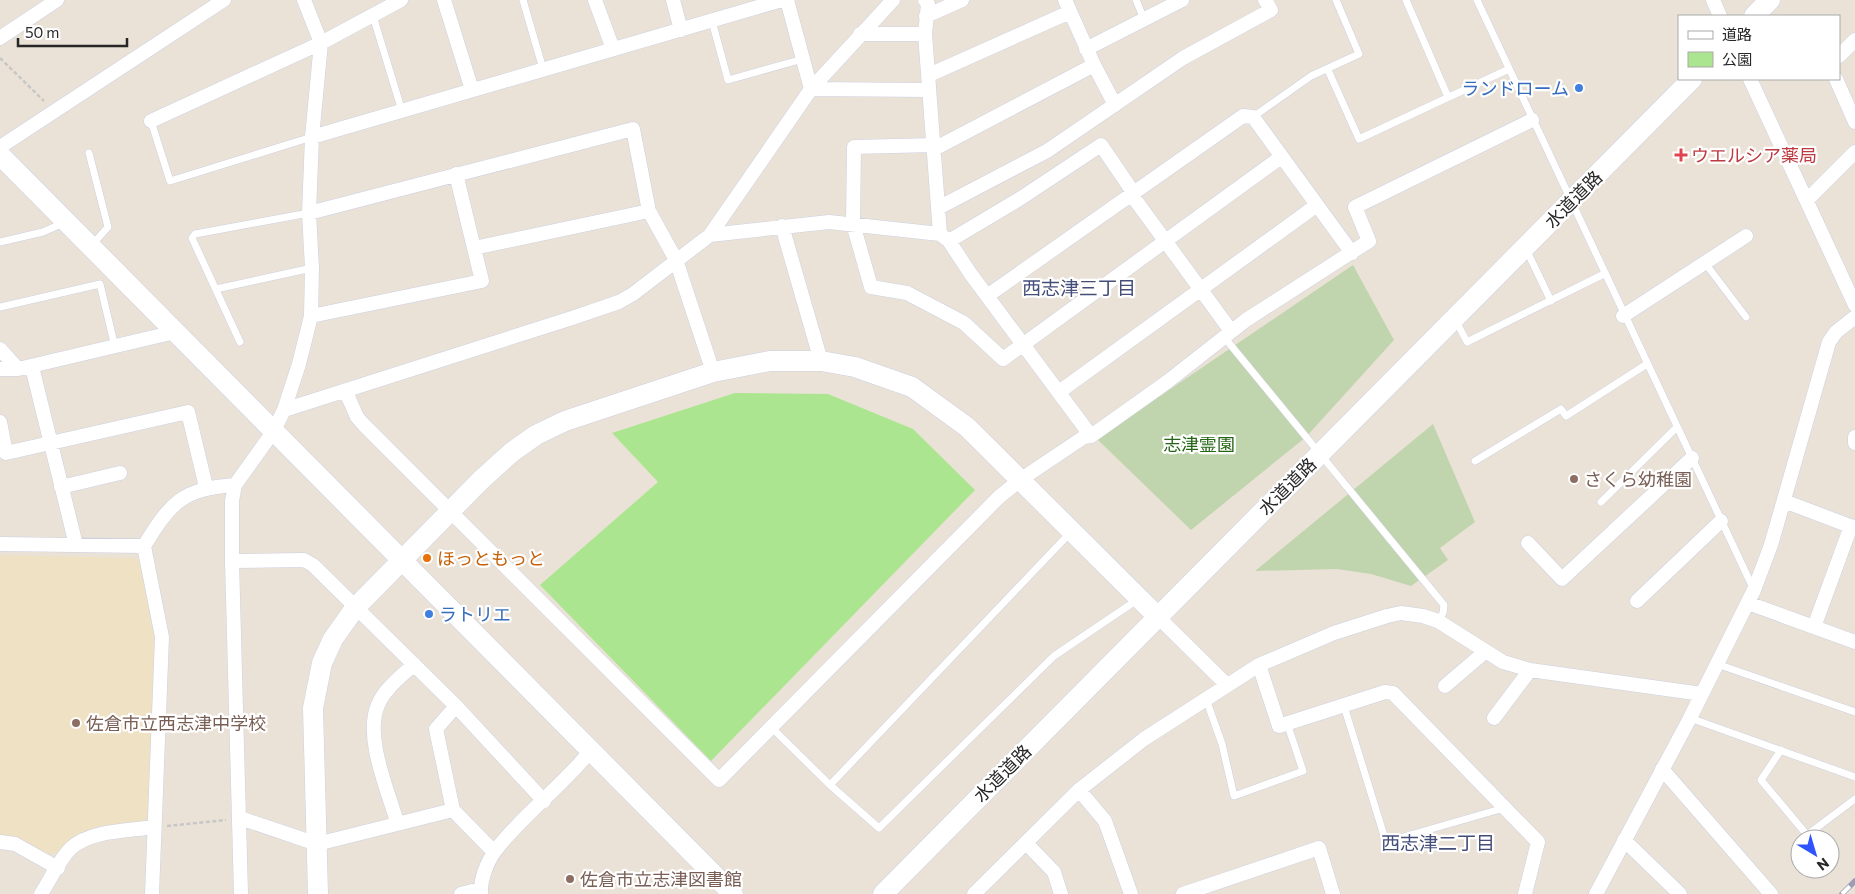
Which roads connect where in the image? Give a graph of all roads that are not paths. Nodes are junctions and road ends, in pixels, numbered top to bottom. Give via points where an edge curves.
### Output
1 (57, 0) edge
2 (224, 0) edge
3 (304, 0) edge
4 (401, 0) edge
5 (444, 0) edge
6 (523, 0) edge
7 (595, 0) edge
8 (673, 0) edge
9 (782, 0) edge
10 (787, 0) edge
11 (893, 0) edge
12 (925, 0) edge
13 (962, 0) edge
14 (1136, 0) edge
15 (1182, 0) edge
16 (1265, 0) edge
17 (1336, 0) edge
18 (1406, 0) edge
19 (1477, 0) edge
20 (1713, 0) edge
21 (1770, 0) edge
22 (1067, 6) edge
23 (1720, 15) edge
24 (1755, 15) edge
25 (374, 16) junction
26 (926, 16) junction
27 (1144, 19) junction
28 (712, 21) junction
29 (681, 30) junction
30 (860, 34) junction
31 (925, 34) junction
32 (0, 38) edge
33 (1855, 40) edge
34 (321, 44) junction
35 (612, 49) junction
36 (1086, 49) junction
37 (1840, 55) edge
38 (804, 59) junction
39 (1094, 65) junction
40 (543, 69) junction
41 (1509, 69) junction
42 (1328, 70) junction
43 (929, 75) junction
44 (1691, 80) edge
45 (1750, 80) edge
46 (1836, 80) edge
47 (811, 89) junction
48 (472, 90) junction
49 (928, 90) junction
50 (1448, 97) junction
51 (1115, 105) junction
52 (402, 111) junction
53 (1253, 117) junction
54 (1532, 120) junction
55 (151, 121) joint
56 (1855, 122) edge
57 (312, 137) junction
58 (0, 146) edge
59 (934, 147) junction
60 (1855, 152) edge
61 (89, 153) dead end
62 (0, 155) edge
63 (1281, 157) junction
64 (456, 174) junction
65 (1132, 193) junction
66 (1807, 200) junction
67 (1571, 201) junction
68 (1317, 205) junction
69 (938, 208) junction
70 (648, 211) junction
71 (309, 213) junction
72 (66, 222) junction
73 (853, 224) junction
74 (782, 226) junction
75 (710, 236) junction
76 (1746, 236) dead end
77 (944, 237) junction
78 (1165, 241) junction
79 (0, 242) edge
80 (90, 247) junction
81 (474, 248) junction
82 (1525, 248) junction
83 (1352, 253) junction
84 (676, 260) junction
85 (1705, 263) junction
86 (312, 268) junction
87 (1604, 274) junction
88 (216, 289) junction
89 (1201, 290) junction
90 (987, 296) junction
91 (1551, 301) junction
92 (0, 306) edge
93 (1855, 306) edge
94 (311, 316) junction
95 (1623, 316) junction
96 (1746, 317) dead end
97 (1855, 317) edge
98 (1454, 318) junction
99 (175, 332) junction
100 (1227, 334) junction
101 (240, 342) dead end
102 (1024, 344) junction
103 (115, 347) junction
104 (0, 349) edge
105 (821, 361) junction
106 (1647, 364) junction
107 (32, 367) junction
108 (0, 369) edge
109 (18, 369) junction
110 (713, 372) junction
111 (346, 392) junction
112 (1059, 392) junction
113 (284, 410) junction
114 (0, 422) edge
115 (1677, 427) junction
116 (273, 432) junction
117 (1091, 436) junction
118 (1855, 437) edge
119 (1855, 443) edge
120 (50, 445) junction
121 (1319, 454) junction
122 (1692, 458) junction
123 (1475, 461) dead end
124 (120, 474) dead end
125 (1020, 480) junction
126 (235, 485) junction
127 (61, 487) junction
128 (206, 487) junction
129 (1784, 500) junction
130 (1601, 502) dead end
131 (449, 512) junction
132 (1721, 521) junction
133 (1853, 527) edge
134 (1072, 531) junction
135 (1528, 543) dead end
136 (0, 544) edge
137 (76, 545) junction
138 (144, 546) junction
139 (401, 560) junction
140 (232, 561) junction
141 (1754, 590) junction
142 (1140, 598) junction
143 (1638, 601) dead end
144 (1748, 604) junction
145 (355, 608) junction
146 (1157, 616) junction
147 (1438, 621) junction
148 (1814, 627) junction
149 (1855, 642) edge
150 (1486, 651) junction
151 (414, 664) junction
152 (1717, 664) junction
153 (1258, 665) junction
154 (1530, 670) junction
155 (1227, 685) junction
156 (1445, 686) dead end
157 (1702, 694) junction
158 (1206, 698) junction
159 (456, 706) junction
160 (1344, 706) junction
161 (1855, 712) edge
162 (1494, 718) dead end
163 (1690, 718) junction
164 (1287, 723) junction
165 (771, 728) junction
166 (591, 750) junction
167 (1781, 750) junction
168 (1662, 770) junction
169 (1855, 777) edge
170 (830, 785) junction
171 (1079, 790) junction
172 (1855, 799) edge
173 (544, 801) junction
174 (1504, 808) junction
175 (453, 810) junction
176 (240, 818) junction
177 (397, 822) junction
178 (154, 827) junction
179 (1624, 840) junction
180 (0, 842) edge
181 (1026, 843) junction
182 (317, 844) junction
183 (494, 852) junction
184 (58, 868) junction
185 (481, 891) edge
186 (977, 893) edge
187 (40, 894) edge
188 (152, 894) edge
189 (241, 894) edge
190 (318, 894) edge
191 (461, 894) edge
192 (733, 894) edge
193 (883, 894) edge
194 (1061, 894) edge
195 (1131, 894) edge
196 (1183, 894) edge
197 (1333, 894) edge
198 (1525, 894) edge
199 (1596, 894) edge
200 (1680, 894) edge
201 (1771, 894) edge

1 - 32 street
2 - 58 street
3 - 34 street
4 - 25 street
5 - 48 street
6 - 40 lane
7 - 35 street
8 - 29 street
9 - 28 street
10 - 38 street
11 - 30 street
12 - 26 street via 928,4
13 - 26 street
14 - 27 lane
15 - 27 street
16 - 51 street via 1271,10 1183,58
17 - 42 lane via 1359,54
18 - 50 lane
19 - 41 lane
20 - 23 street
21 - 24 street
22 - 36 street
22 - 43 street
25 - 34 street
25 - 52 lane
26 - 31 street
27 - 36 street
28 - 29 street
28 - 38 lane via 728,80
29 - 35 street
30 - 31 street
30 - 47 street
31 - 43 street
33 - 37 street
34 - 55 street
34 - 57 street
35 - 40 street
36 - 39 street
38 - 47 street
39 - 51 street
39 - 59 street
40 - 48 street
41 - 50 lane
41 - 54 lane
42 - 50 lane via 1358,139
42 - 53 lane via 1311,76
43 - 49 street
44 - 67 street, 水道道路
45 - 66 street
46 - 56 street
47 - 49 street
47 - 75 street
48 - 52 street
49 - 59 street
51 - 69 street via 1047,151
52 - 57 street
53 - 63 street
53 - 65 street via 1243,116
54 - 67 lane
54 - 83 street via 1355,207 1369,241
55 - 57 lane via 170,181
57 - 71 street
59 - 69 street
59 - 73 street via 854,147
60 - 66 street
61 - 80 lane via 108,228
62 - 72 street
63 - 68 street
63 - 78 street
64 - 70 street via 633,129
64 - 71 street
64 - 81 street
65 - 77 street via 1101,145 1021,198
65 - 78 street
65 - 90 street
66 - 93 street
67 - 82 street, 水道道路
67 - 87 lane
68 - 83 street
68 - 89 street
69 - 77 street
70 - 81 street
70 - 84 street
71 - 86 street
71 - 88 lane via 195,234 192,238
72 - 79 lane via 43,232
72 - 80 street
73 - 74 street via 829,222
73 - 77 street
73 - 102 street via 871,287 907,293 964,323 1003,359
74 - 75 street
74 - 105 street
75 - 84 street
76 - 85 street
77 - 90 street
78 - 89 street
78 - 102 street
80 - 99 street
81 - 94 street via 482,281
82 - 91 lane
82 - 98 street, 水道道路
83 - 100 street
84 - 110 street
84 - 111 street via 619,302
85 - 95 street
85 - 96 lane
86 - 88 lane
86 - 94 street
87 - 91 lane
87 - 95 lane
88 - 101 lane
89 - 100 street
89 - 112 street
90 - 102 street
91 - 98 lane via 1467,342
92 - 103 lane via 100,284
94 - 113 street
95 - 106 lane
97 - 129 street via 1829,342
98 - 121 street, 水道道路
99 - 103 street
99 - 116 street
100 - 117 street
100 - 121 lane
102 - 112 street
103 - 107 street
104 - 109 street
105 - 110 street via 770,361
105 - 125 street via 884,375 912,387 967,427
106 - 115 lane
106 - 123 lane via 1566,416 1561,409
107 - 109 street
107 - 120 street
108 - 109 street
110 - 131 street via 565,421 536,435 512,452
111 - 113 street
111 - 131 street via 357,418
112 - 117 street
113 - 116 street
114 - 120 street via 6,453
115 - 122 lane
115 - 130 lane
116 - 126 street
116 - 139 street
117 - 125 street via 1084,437
118 - 119 street
120 - 127 street
120 - 128 street via 188,412
121 - 146 street, 水道道路
121 - 147 lane via 1444,605
122 - 132 lane
122 - 135 street via 1562,579
124 - 127 street
125 - 134 street
125 - 165 street via 998,497
126 - 128 street
126 - 140 street
127 - 137 street
128 - 138 street via 184,497 162,516
129 - 133 street
129 - 141 street
131 - 139 street
131 - 165 street via 718,780
132 - 141 lane
132 - 143 street
133 - 148 street
134 - 142 street
134 - 170 lane
136 - 137 street
137 - 138 street
138 - 178 street via 162,637
139 - 145 street
139 - 166 street
140 - 145 street via 304,560 313,565
140 - 176 street
141 - 144 street
142 - 146 street
142 - 170 lane via 1054,656 879,828
144 - 148 street
144 - 152 street
145 - 151 street
145 - 182 street via 332,639 322,663 314,700
146 - 155 street
146 - 193 street, 水道道路
147 - 150 street
147 - 153 street via 1400,613 1334,633
148 - 149 street
150 - 154 street via 1512,666
150 - 156 street
151 - 159 street
151 - 177 street via 385,693 373,719 374,740
152 - 157 street
152 - 161 lane
153 - 155 street
153 - 164 street via 1279,726
154 - 157 street
154 - 162 street
155 - 158 street
157 - 163 street
158 - 164 lane via 1222,744 1234,796 1302,771
158 - 171 street via 1144,739
159 - 173 street
159 - 175 street via 436,729
160 - 164 street
160 - 174 street via 1385,692 1393,693
160 - 174 lane via 1386,842
163 - 167 lane
163 - 168 street
165 - 170 lane
166 - 173 street
166 - 192 street
167 - 169 lane
167 - 172 lane via 1761,780 1807,835
168 - 179 street
168 - 201 street
171 - 181 street
171 - 195 street via 1105,821
173 - 183 street
174 - 198 street via 1538,842
175 - 177 street
175 - 183 street
176 - 182 street
176 - 189 street
177 - 182 street
178 - 184 street via 89,839 71,849
178 - 188 street
179 - 199 street
179 - 200 street
180 - 184 street via 15,844
181 - 186 street
181 - 194 street via 1054,872
182 - 190 street
183 - 185 street via 482,877
184 - 187 street
185 - 191 street
196 - 197 street via 1319,848

